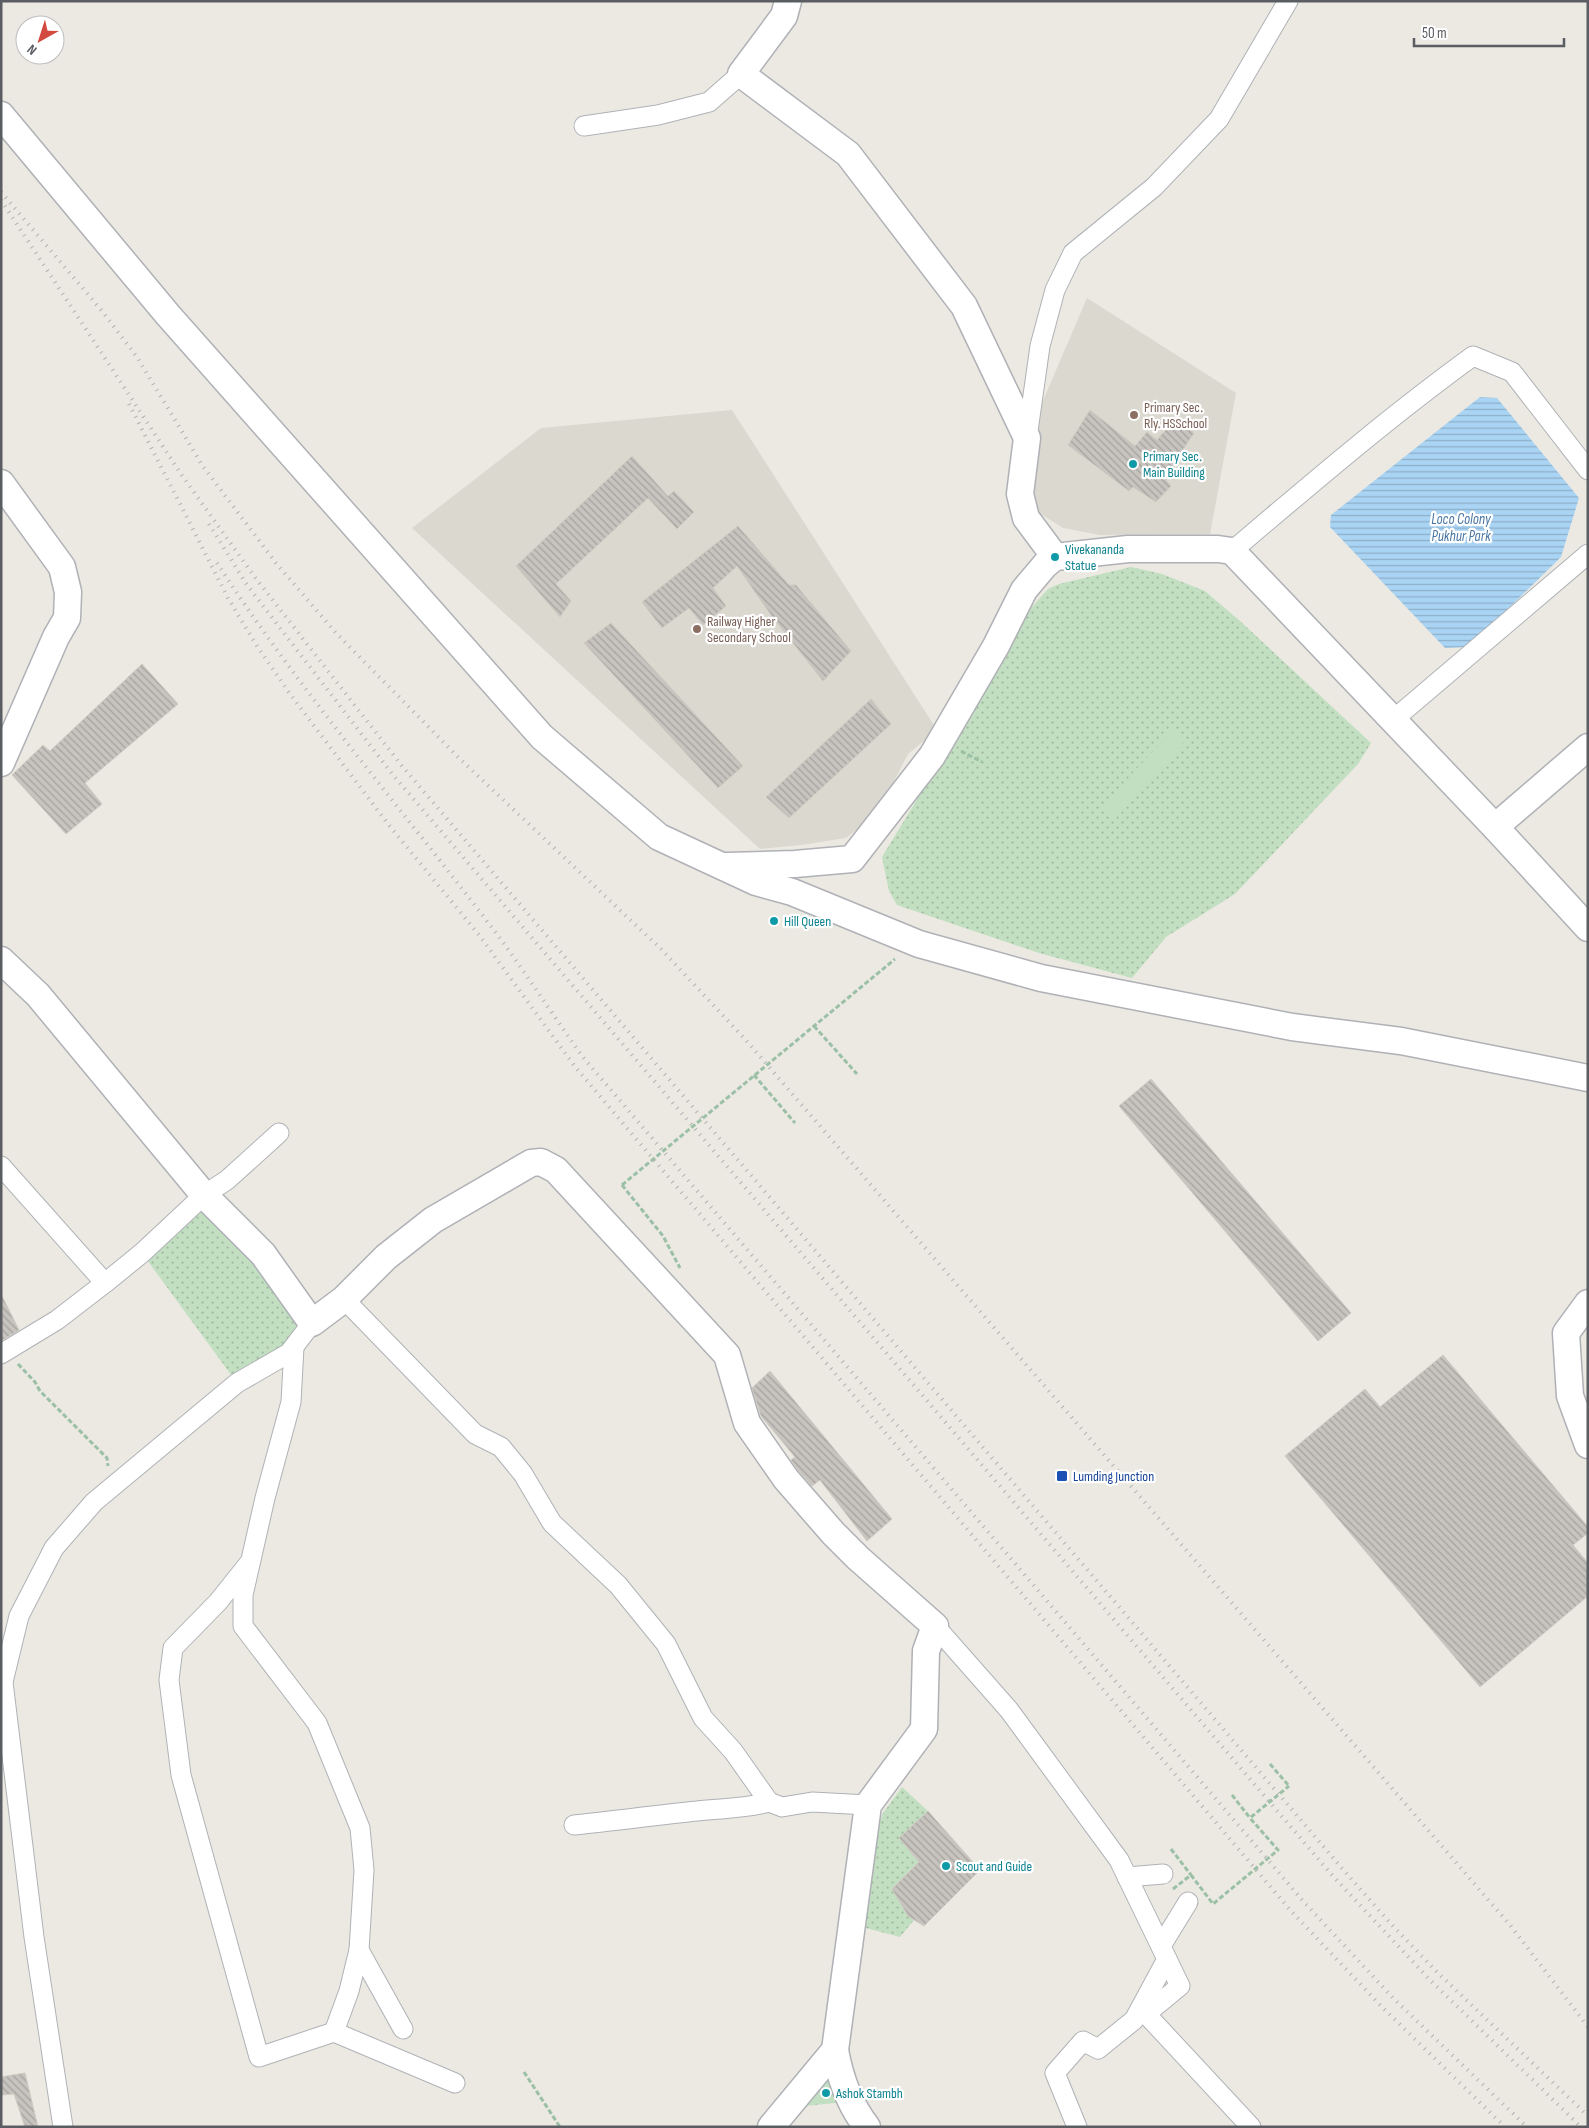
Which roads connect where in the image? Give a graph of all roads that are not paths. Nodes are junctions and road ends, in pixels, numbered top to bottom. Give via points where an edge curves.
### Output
1 (788, 1) edge
2 (1288, 1) edge
3 (741, 74) junction
4 (1, 115) edge
5 (584, 126) dead end
6 (1027, 438) junction
7 (1588, 470) edge
8 (1, 483) edge
9 (1232, 551) junction
10 (1588, 554) edge
11 (1055, 557) junction
12 (1393, 720) junction
13 (1588, 747) edge
14 (1, 763) edge
15 (1495, 827) junction
16 (721, 866) junction
17 (1588, 928) edge
18 (1, 960) edge
19 (1588, 1078) edge
20 (279, 1133) dead end
21 (1, 1166) edge
22 (204, 1195) junction
23 (105, 1283) junction
24 (344, 1299) junction
25 (1588, 1303) edge
26 (312, 1323) junction
27 (294, 1347) junction
28 (3, 1350) edge
29 (1588, 1445) edge
30 (250, 1562) junction
31 (935, 1626) junction
32 (769, 1802) junction
33 (868, 1805) junction
34 (574, 1825) dead end
35 (1127, 1877) junction
36 (1168, 1881) road end
37 (1188, 1902) dead end
38 (359, 1950) junction
39 (1164, 1953) junction
40 (402, 2030) dead end
41 (334, 2032) junction
42 (835, 2050) junction
43 (455, 2083) dead end
44 (63, 2127) edge
45 (771, 2127) edge
46 (867, 2127) edge
47 (1077, 2127) edge
48 (1251, 2127) edge

1 - 3 main road via 784,16
2 - 6 street via 1219,119 1154,187 1072,254 1054,290 1040,346
3 - 5 street via 709,102 658,115
3 - 6 main road via 848,154 964,306
4 - 16 main road via 168,315 542,736 659,837
6 - 11 main road via 1020,494 1026,518
7 - 9 street via 1512,372 1473,356 1355,446
8 - 14 main road via 62,567 68,592 67,618
9 - 11 main road via 1128,549
9 - 12 main road
10 - 12 street
11 - 16 main road via 1024,590 996,646 932,756 852,859
12 - 15 main road
13 - 15 main road
15 - 17 main road
16 - 19 main road via 920,944 1041,978 1292,1027 1401,1041
18 - 22 main road via 38,995
20 - 22 street via 227,1180
21 - 23 street
22 - 23 street
22 - 26 main road via 263,1254
23 - 28 street via 57,1320
24 - 26 main road
24 - 31 main road via 386,1257 433,1220 531,1163 541,1162 556,1170 726,1355 747,1423 786,1479 858,1558
24 - 32 street via 475,1434 501,1447 523,1474 552,1523 618,1585 666,1644 703,1718 733,1751
25 - 29 main road via 1566,1333 1570,1396
26 - 27 street
27 - 30 street via 291,1402
27 - 44 street via 237,1383 94,1502 54,1548 19,1616 3,1682 34,1937
30 - 38 street via 243,1595 243,1626 317,1723 360,1828 364,1870
30 - 41 street via 218,1602 173,1648 169,1680 181,1775 259,2057
31 - 33 main road via 926,1651 924,1729
31 - 35 street via 1009,1710 1119,1860
32 - 33 street via 782,1807 812,1802
32 - 34 street via 752,1807
33 - 42 main road
35 - 36 street
35 - 39 street
37 - 39 street
38 - 40 street
38 - 41 street
39 - 47 street via 1134,2020 1098,2049 1083,2041 1055,2073
39 - 48 street via 1180,1986 1146,2014
41 - 43 street
42 - 45 main road
42 - 46 main road via 839,2072 854,2110

